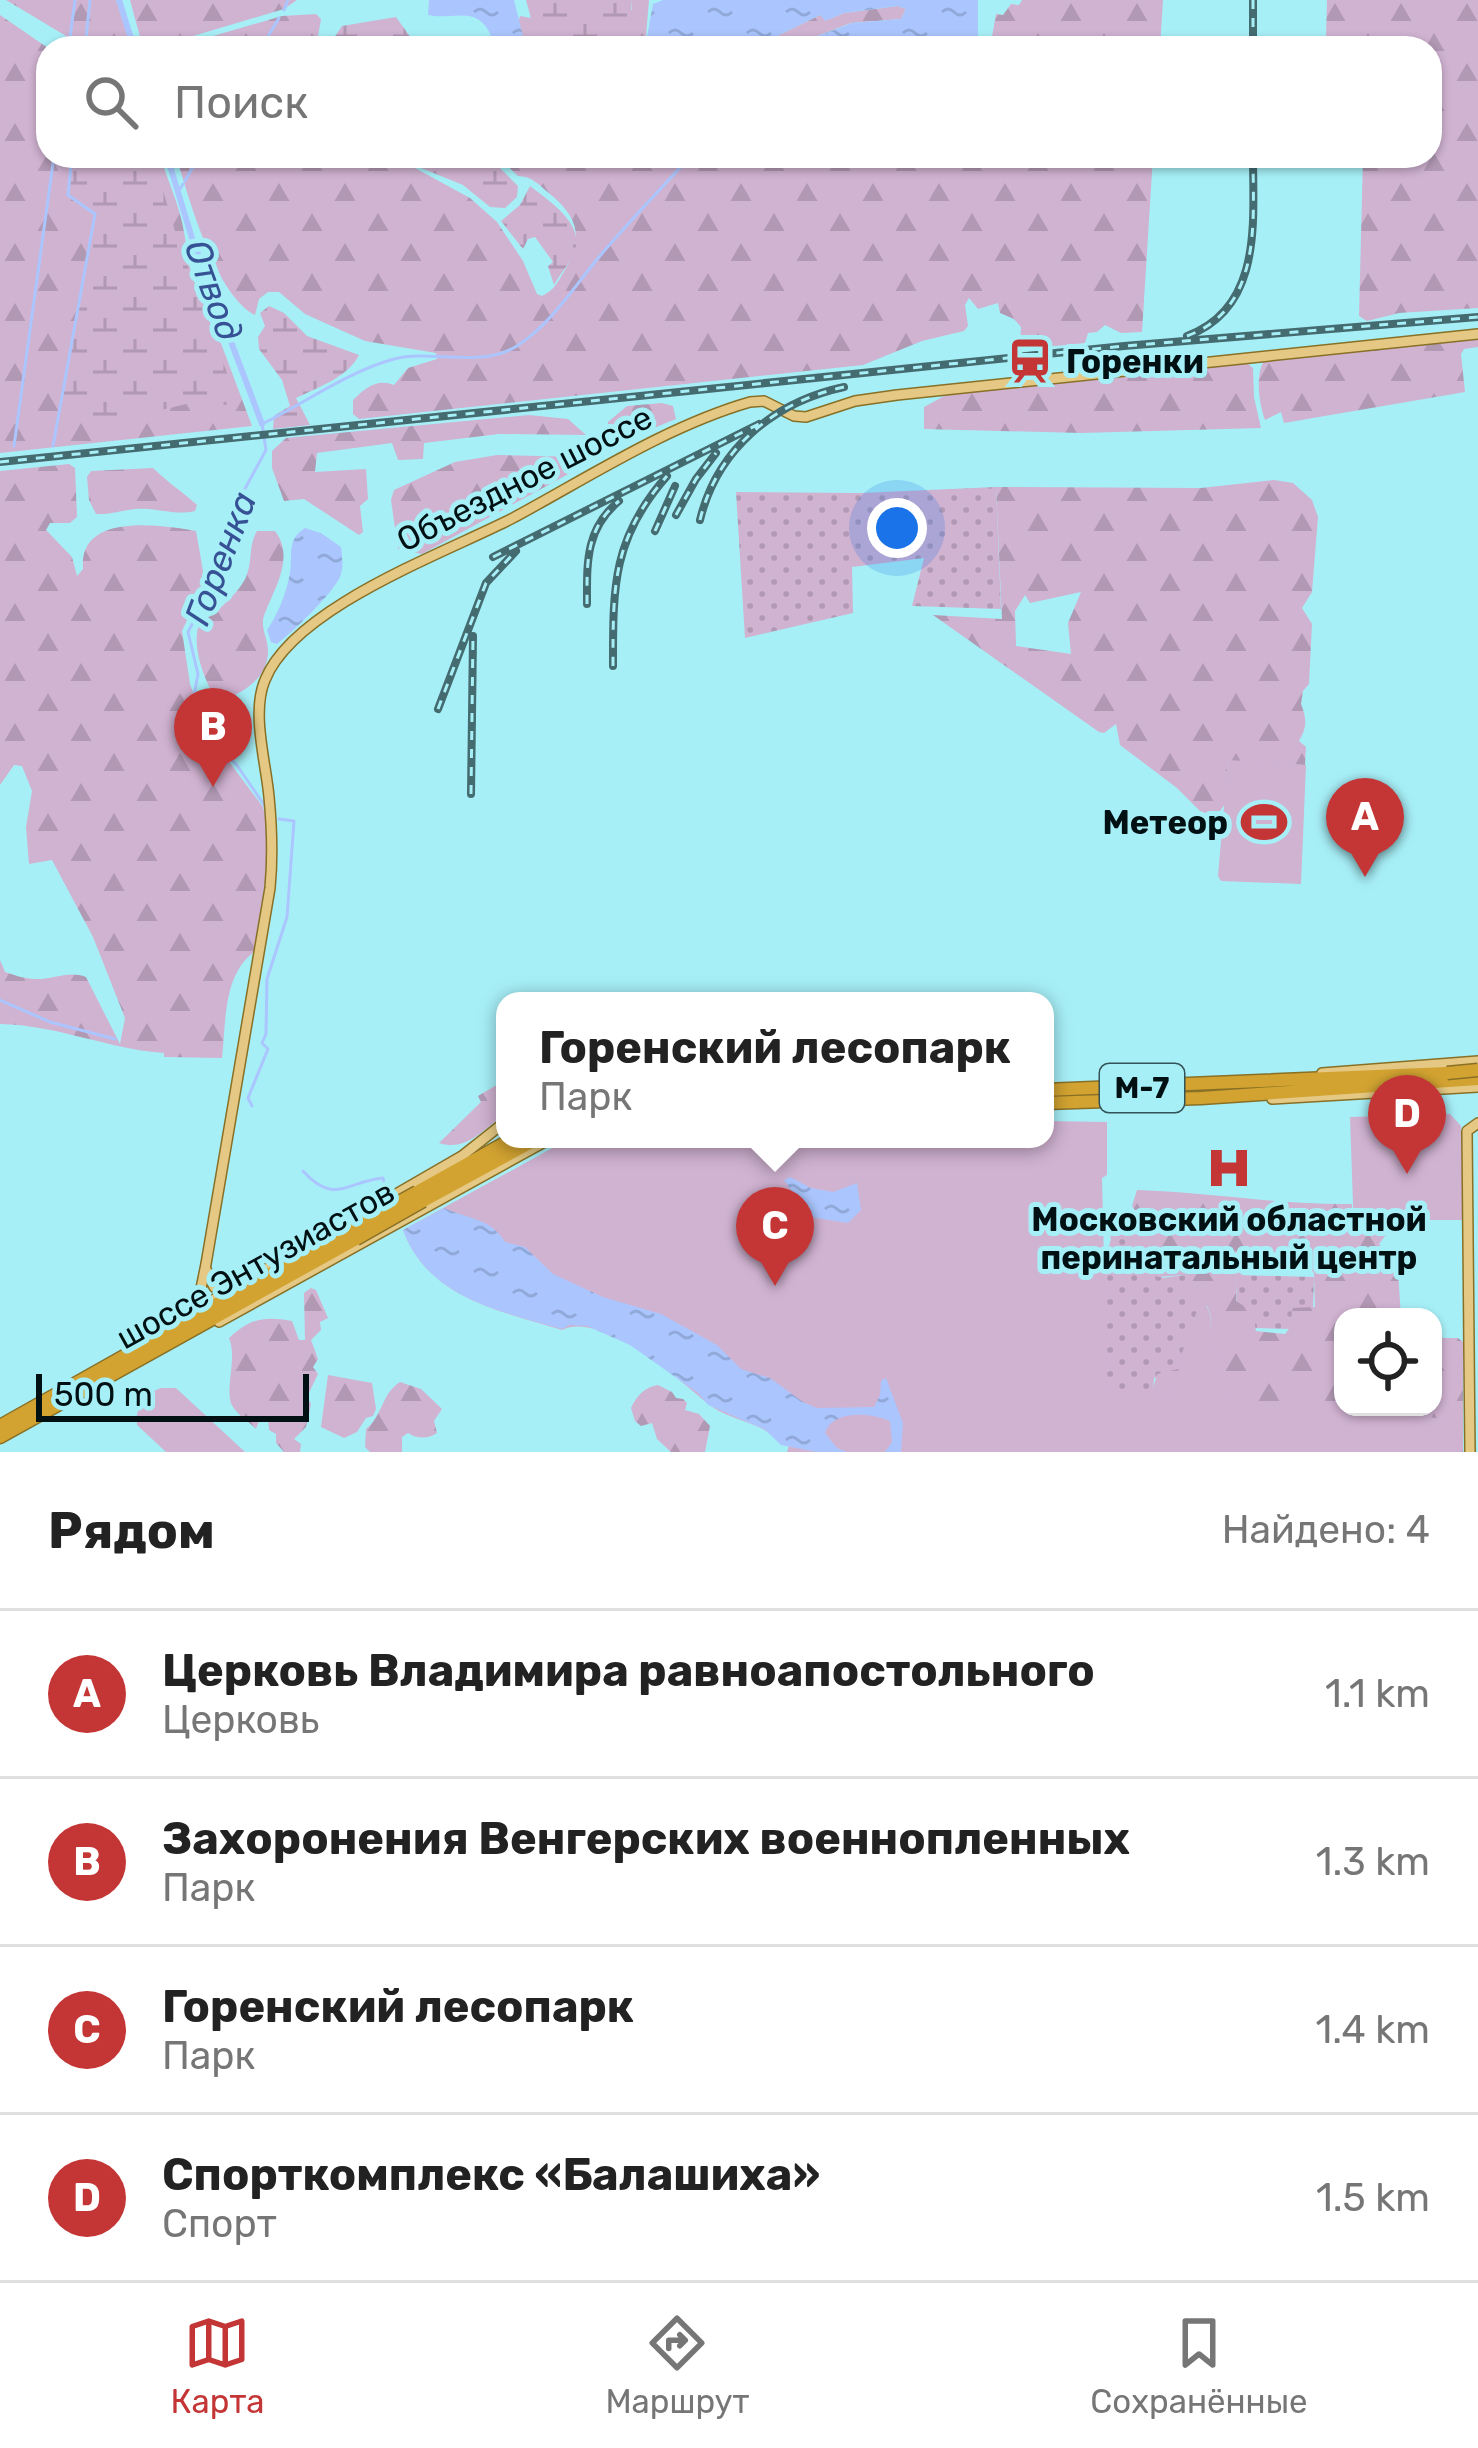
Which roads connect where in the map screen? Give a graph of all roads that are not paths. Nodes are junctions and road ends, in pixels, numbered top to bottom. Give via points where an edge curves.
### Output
1 (1478, 334) edge
2 (1475, 1075) edge
3 (1447, 1077) junction
4 (1240, 1083) junction
5 (1054, 1090) edge
6 (1201, 1098) junction
7 (1054, 1103) edge
8 (1475, 1124) edge
9 (496, 1129) edge
10 (497, 1148) edge
11 (519, 1148) edge
12 (530, 1148) edge
13 (418, 1197) junction
14 (365, 1210) junction
15 (379, 1234) junction
16 (206, 1264) junction
17 (230, 1288) junction
18 (189, 1314) junction
19 (112, 1368) junction
20 (0, 1426) edge
21 (0, 1437) edge
22 (1470, 1452) edge

1 - 16 main road, Объездное шоссе via 897,395 806,417 750,402 401,571 310,627 281,653 260,695 272,864
2 - 3 highway, М-7, bridge
2 - 4 main road
2 - 6 main road via 1347,1097
3 - 4 highway, М-7
3 - 6 highway, М-7
4 - 5 highway, М-7
6 - 7 highway, М-7
8 - 22 main road via 1467,1131
9 - 13 main road
10 - 13 highway, шоссе Энтузиастов
11 - 13 highway, шоссе Энтузиастов
12 - 13 main road
13 - 14 main road
13 - 15 main road
13 - 19 highway, шоссе Энтузиастов, bridge
14 - 15 main road via 381,1217
14 - 17 main road
15 - 19 main road via 146,1361
16 - 17 main road via 209,1283
16 - 18 main road, Объездное шоссе
17 - 18 main road
18 - 19 main road
19 - 20 highway, шоссе Энтузиастов
19 - 21 highway, шоссе Энтузиастов

